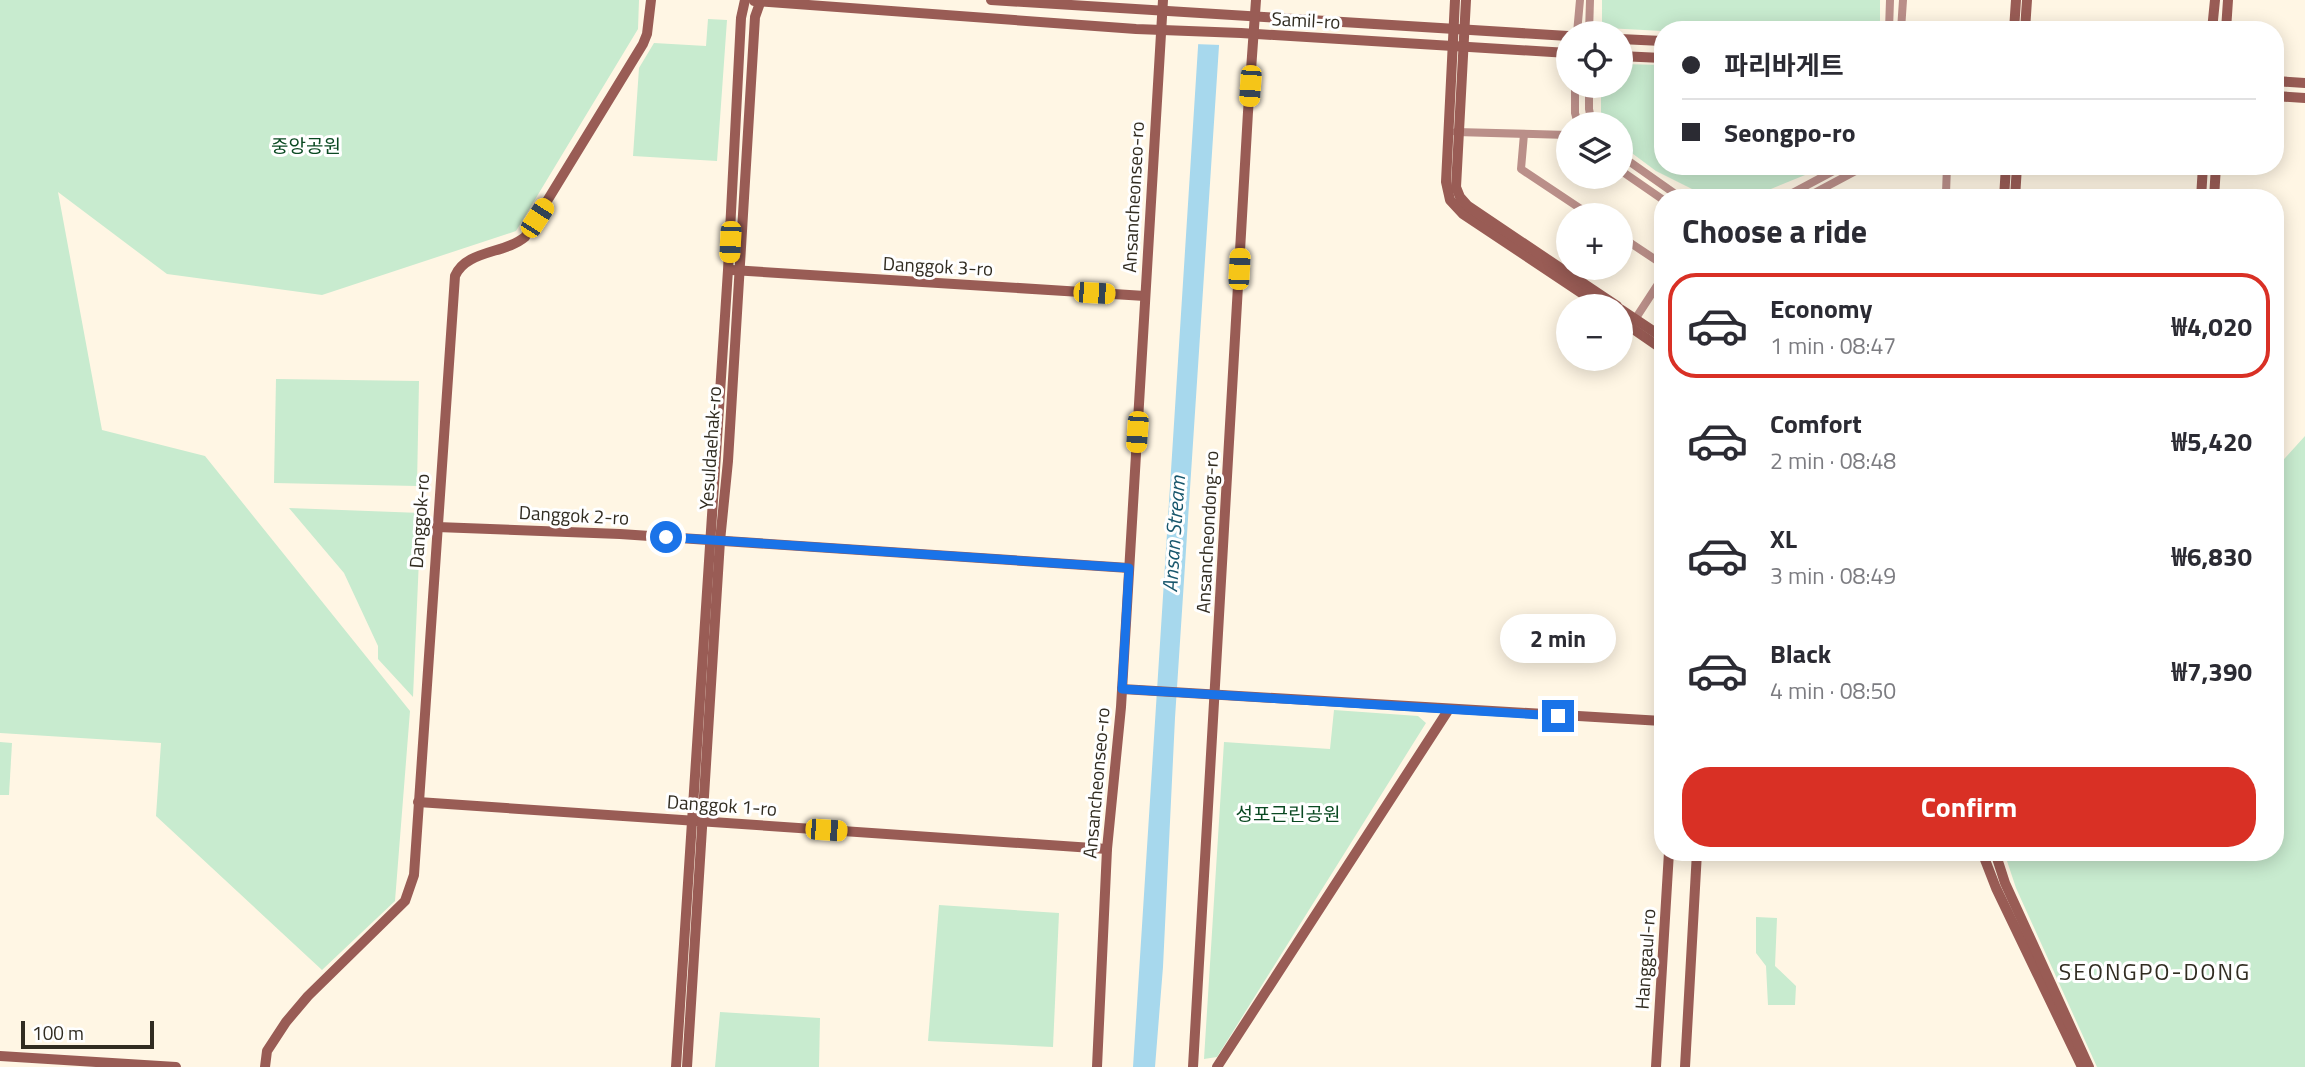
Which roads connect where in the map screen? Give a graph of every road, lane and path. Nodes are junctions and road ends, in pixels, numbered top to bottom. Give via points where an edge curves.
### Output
1 (651, 0) edge
2 (747, 0) edge
3 (991, 0) edge
4 (1256, 0) edge
5 (1455, 0) edge
6 (1466, 0) edge
7 (1580, 0) edge
8 (1590, 0) edge
9 (1890, 0) edge
10 (1903, 0) edge
11 (2016, 0) edge
12 (2027, 0) edge
13 (2215, 0) edge
14 (2228, 0) edge
15 (761, 1) edge
16 (1163, 5) edge
17 (1255, 15) junction
18 (1578, 21) edge
19 (1589, 21) edge
20 (1889, 21) edge
21 (1902, 21) edge
22 (2015, 21) edge
23 (2026, 21) edge
24 (2213, 21) edge
25 (2227, 21) edge
26 (1458, 29) junction
27 (1161, 30) junction
28 (1253, 35) junction
29 (1556, 35) edge
30 (1633, 40) edge
31 (1654, 41) edge
32 (1457, 47) junction
33 (1556, 52) edge
34 (1633, 57) edge
35 (1654, 58) edge
36 (2284, 82) edge
37 (2305, 83) edge
38 (2284, 96) edge
39 (2305, 97) edge
40 (1453, 132) junction
41 (1524, 134) junction
42 (1556, 135) edge
43 (1633, 164) edge
44 (1826, 175) edge
45 (1848, 175) edge
46 (1633, 179) edge
47 (1668, 189) edge
48 (1800, 189) edge
49 (1822, 189) edge
50 (1654, 193) edge
51 (1572, 203) edge
52 (1633, 245) edge
53 (1654, 259) edge
54 (733, 270) junction
55 (1654, 288) edge
56 (1583, 294) edge
57 (1600, 294) edge
58 (1145, 296) junction
59 (1633, 315) edge
60 (1633, 323) edge
61 (1633, 325) edge
62 (1654, 333) edge
63 (1654, 342) edge
64 (436, 527) junction
65 (715, 541) junction
66 (1129, 568) junction
67 (1122, 689) junction
68 (1215, 695) junction
69 (1449, 709) junction
70 (1654, 721) edge
71 (418, 802) junction
72 (698, 821) junction
73 (1107, 849) junction
74 (1668, 861) edge
75 (1696, 861) edge
76 (1986, 861) edge
77 (1998, 861) edge
78 (0, 1056) edge
79 (63, 1063) edge
80 (176, 1067) edge
81 (265, 1067) edge
82 (676, 1067) edge
83 (687, 1067) edge
84 (1097, 1067) edge
85 (1193, 1067) edge
86 (1217, 1067) edge
87 (1656, 1067) edge
88 (1685, 1067) edge
89 (2082, 1067) edge
90 (2089, 1067) edge

1 - 64 street, Danggok-ro via 643,44 525,237 463,262 454,276
2 - 15 street, Samil-ro
2 - 54 street, Yesuldaehak-ro via 741,32
3 - 16 street, Samil-ro
4 - 17 street, Ansancheondong-ro
5 - 26 street
6 - 26 street
7 - 18 street
8 - 19 street
9 - 20 street
10 - 21 street
11 - 22 street
12 - 23 street
13 - 24 street
14 - 25 street
15 - 27 street, Samil-ro
15 - 54 street, Yesuldaehak-ro via 755,17
16 - 17 street, Samil-ro via 1180,11
16 - 27 street, Ansancheonseo-ro
17 - 26 street, Samil-ro
17 - 28 street, Ansancheondong-ro
26 - 29 street, Samil-ro
26 - 32 street
27 - 28 street, Samil-ro
27 - 58 street, Ansancheonseo-ro
28 - 32 street, Samil-ro
28 - 68 street, Ansancheondong-ro
30 - 31 street
32 - 33 street, Samil-ro
32 - 40 street
34 - 35 street
36 - 37 street
38 - 39 street
40 - 41 street
40 - 56 street via 1446,182 1450,200 1462,214
40 - 57 street via 1456,187 1468,206
41 - 42 street
41 - 51 street via 1521,169
43 - 47 street
44 - 48 street
45 - 49 street
46 - 50 street
52 - 53 street
54 - 58 street, Danggok 3-ro
54 - 65 street, Yesuldaehak-ro
55 - 59 street
58 - 66 street, Ansancheonseo-ro
60 - 62 street
61 - 63 street
64 - 65 street, Danggok 2-ro
64 - 71 street, Danggok-ro
65 - 66 street, Danggok 2-ro
65 - 72 street, Yesuldaehak-ro
66 - 67 street, Ansancheonseo-ro
67 - 68 street
67 - 73 street, Ansancheonseo-ro
68 - 69 street
68 - 85 street, Ansancheondong-ro
69 - 70 street
69 - 86 street
71 - 72 street, Danggok 1-ro
71 - 81 street, Danggok-ro via 414,875 405,901 286,1022 267,1051
72 - 73 street, Danggok 1-ro
72 - 82 street, Yesuldaehak-ro
72 - 83 street, Yesuldaehak-ro
73 - 84 street, Ansancheonseo-ro
74 - 87 street, Hanggaul-ro
75 - 88 street
76 - 89 street
77 - 90 street
78 - 79 street
79 - 80 street

